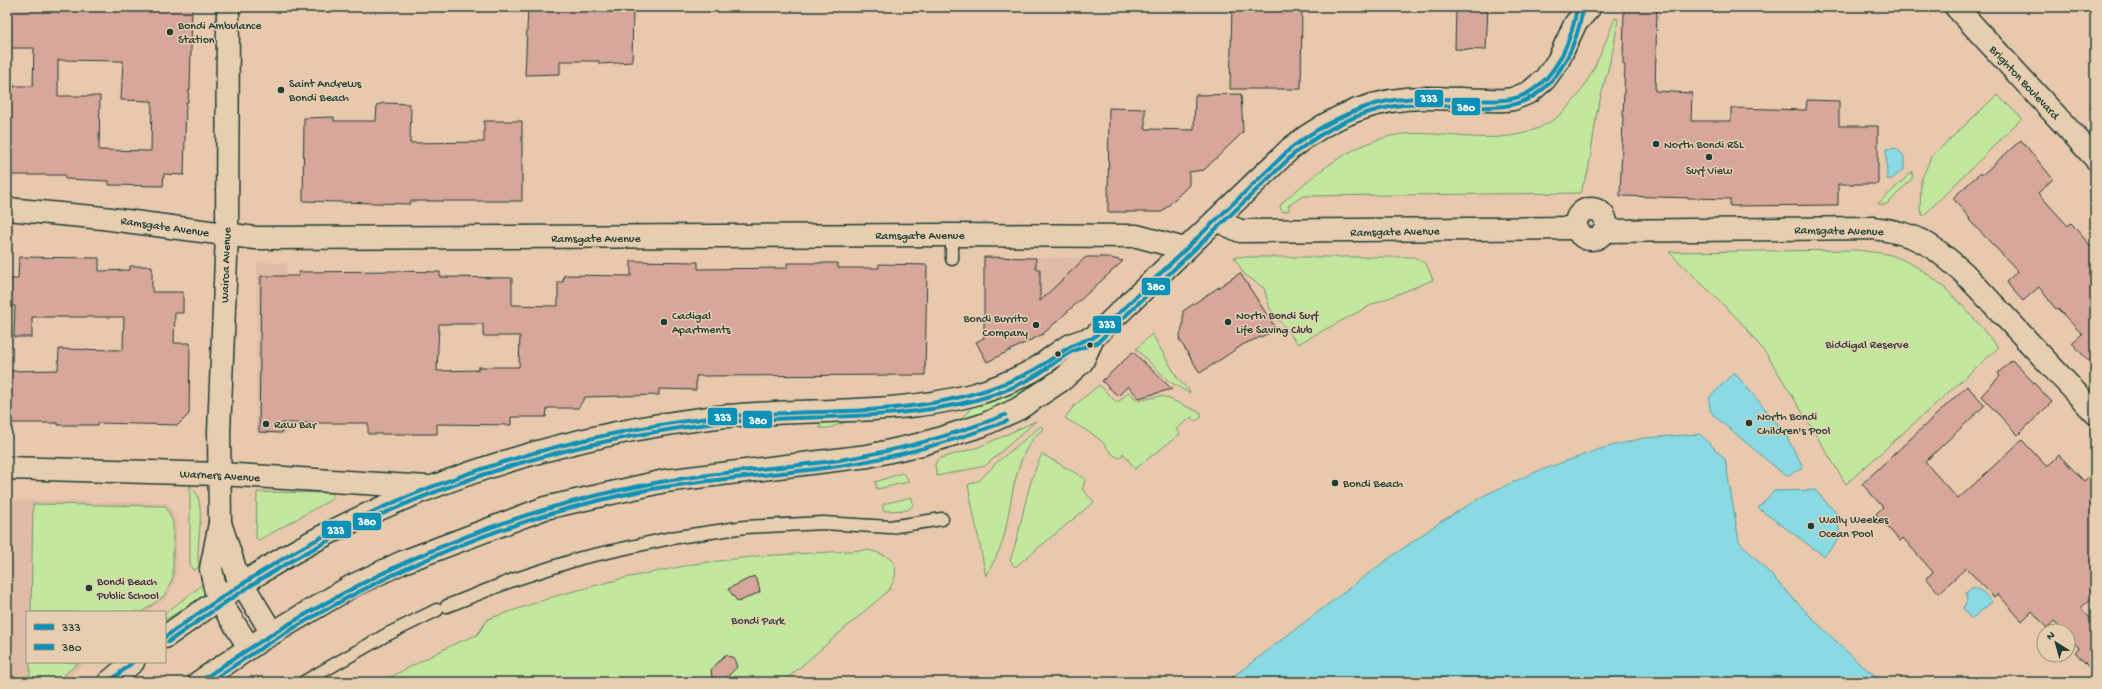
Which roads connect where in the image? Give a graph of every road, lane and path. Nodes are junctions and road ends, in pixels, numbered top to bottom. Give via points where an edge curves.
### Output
1 (228, 7) edge
2 (1590, 7) edge
3 (1956, 7) edge
4 (1576, 16) edge
5 (2095, 158) edge
6 (7, 209) edge
7 (1216, 220) junction
8 (227, 234) junction
9 (952, 235) junction
10 (1185, 249) junction
11 (952, 259) dead end
12 (1093, 338) junction
13 (2095, 413) edge
14 (7, 468) edge
15 (220, 474) junction
16 (434, 487) junction
17 (942, 519) dead end
18 (220, 523) junction
19 (243, 585) junction
20 (220, 600) junction
21 (272, 633) junction
22 (166, 636) edge
23 (250, 647) junction
24 (132, 663) edge
25 (109, 682) edge
26 (198, 682) edge
27 (304, 682) edge

1 - 8 street, Wairoa Avenue
2 - 4 street
3 - 5 street, Brighton Boulevard
4 - 7 street via 1552,71 1530,92 1505,100 1409,98 1353,110 1324,124 1296,144
6 - 8 street, Ramsgate Avenue via 104,218
7 - 10 street
7 - 13 street, Ramsgate Avenue via 1240,231 1577,228 1579,215 1586,210 1594,209 1605,218 1604,231 1873,228 1894,231 1920,238 1944,254
8 - 9 street, Ramsgate Avenue via 255,238 377,239
8 - 15 street, Wairoa Avenue via 219,432
9 - 10 street, Ramsgate Avenue via 1137,236
9 - 11 lane
10 - 12 street
12 - 16 street via 1069,346 1032,371 1004,384 938,403 902,408 790,411 710,418 642,428 562,446
12 - 21 street via 1082,362 1063,379 1018,409 983,425 922,444 868,456 665,481 545,508 403,562 352,586
14 - 15 street, Warners Avenue
15 - 16 street, Warners Avenue
15 - 18 street, Wairoa Avenue
16 - 19 street via 328,534
17 - 27 lane via 890,527 823,523 745,527 671,538 582,558 513,580 442,608 386,635
18 - 19 street, Wairoa Avenue via 231,559
18 - 20 street, Wairoa Avenue via 211,569
19 - 20 street
19 - 21 street, Wairoa Avenue
20 - 22 street
20 - 23 street, Wairoa Avenue
21 - 23 street
23 - 26 street
24 - 25 street

